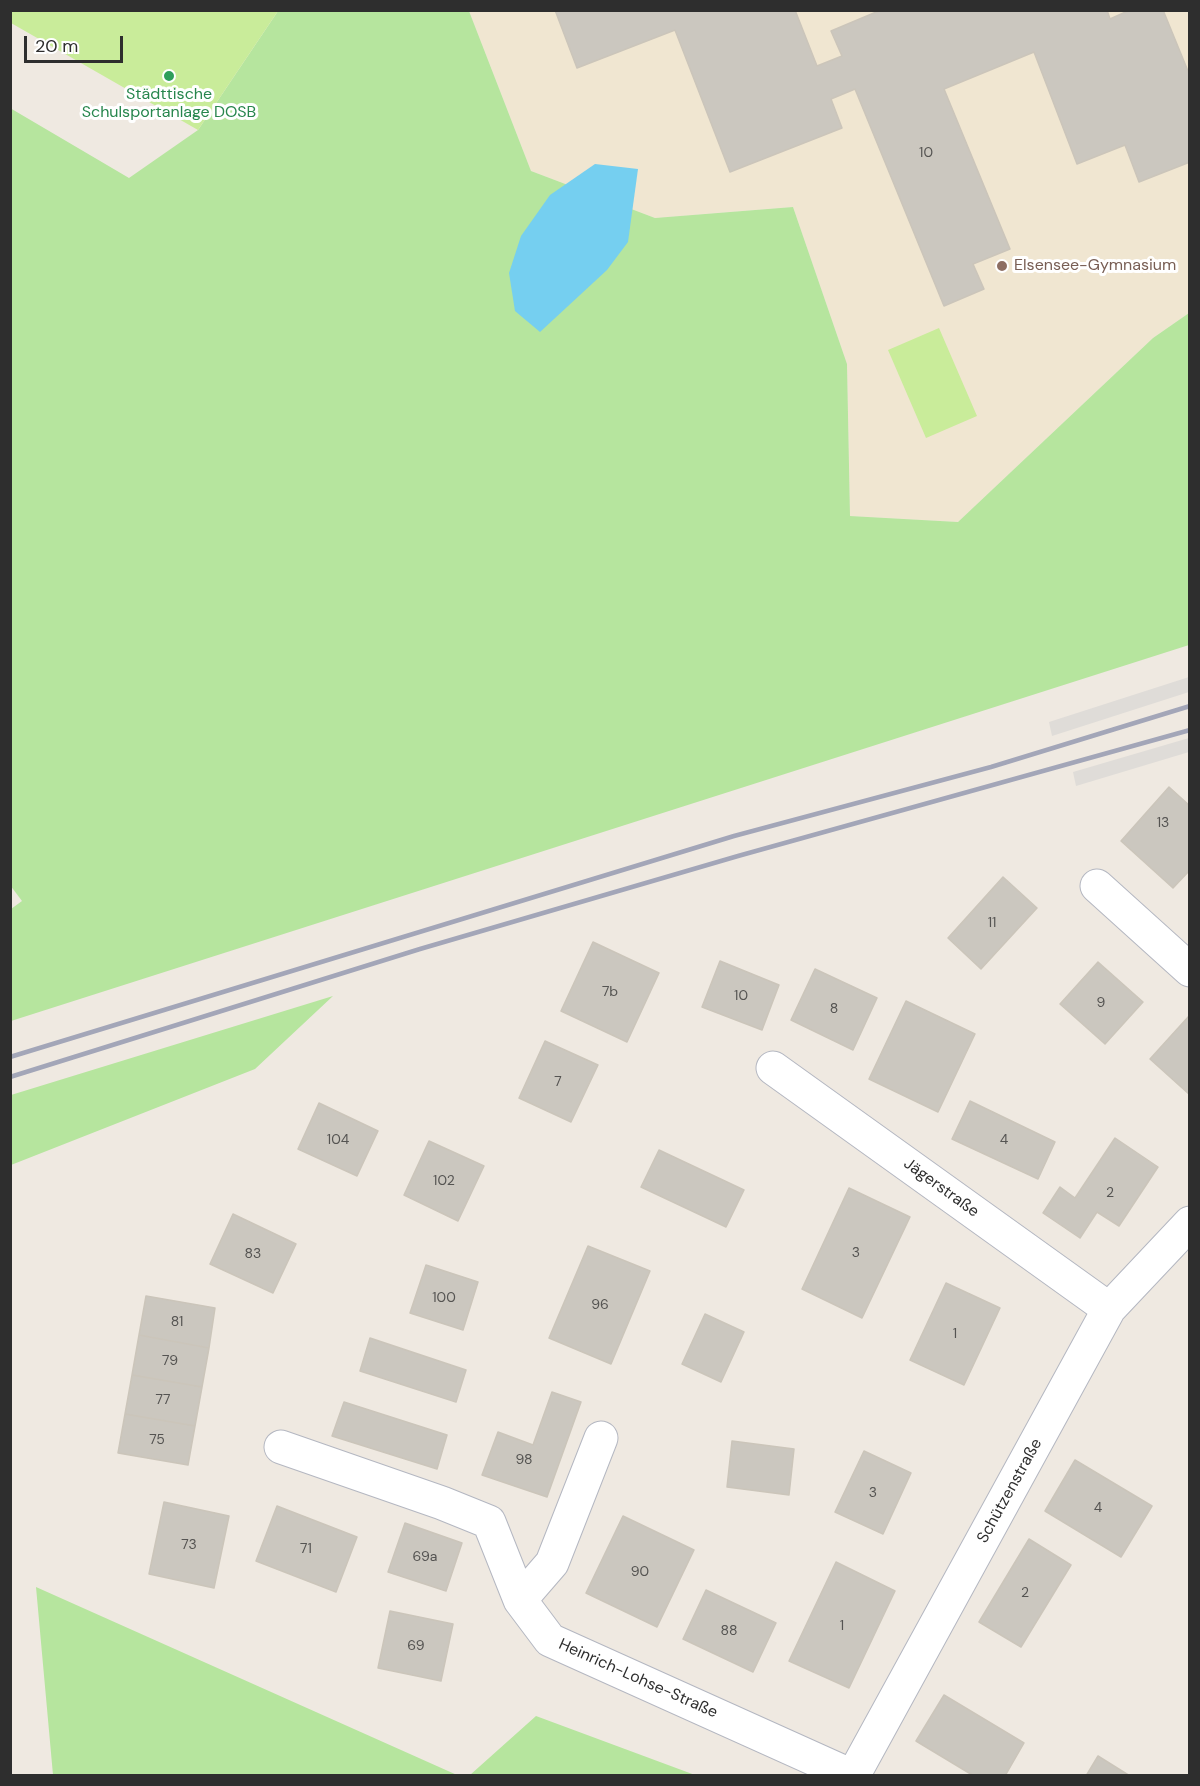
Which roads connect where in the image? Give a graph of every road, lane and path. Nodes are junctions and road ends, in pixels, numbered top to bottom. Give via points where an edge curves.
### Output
1 (1097, 886) dead end
2 (1190, 970) edge
3 (773, 1068) dead end
4 (1190, 1223) edge
5 (1109, 1309) junction
6 (601, 1438) dead end
7 (281, 1447) dead end
8 (520, 1600) junction
9 (853, 1776) edge

1 - 2 street
3 - 5 street, Jägerstraße
4 - 5 street, Schützenstraße
5 - 9 street, Schützenstraße
6 - 8 street via 552,1563
7 - 8 street, Heinrich-Lohse-Straße via 489,1522
8 - 9 street, Heinrich-Lohse-Straße via 550,1640

